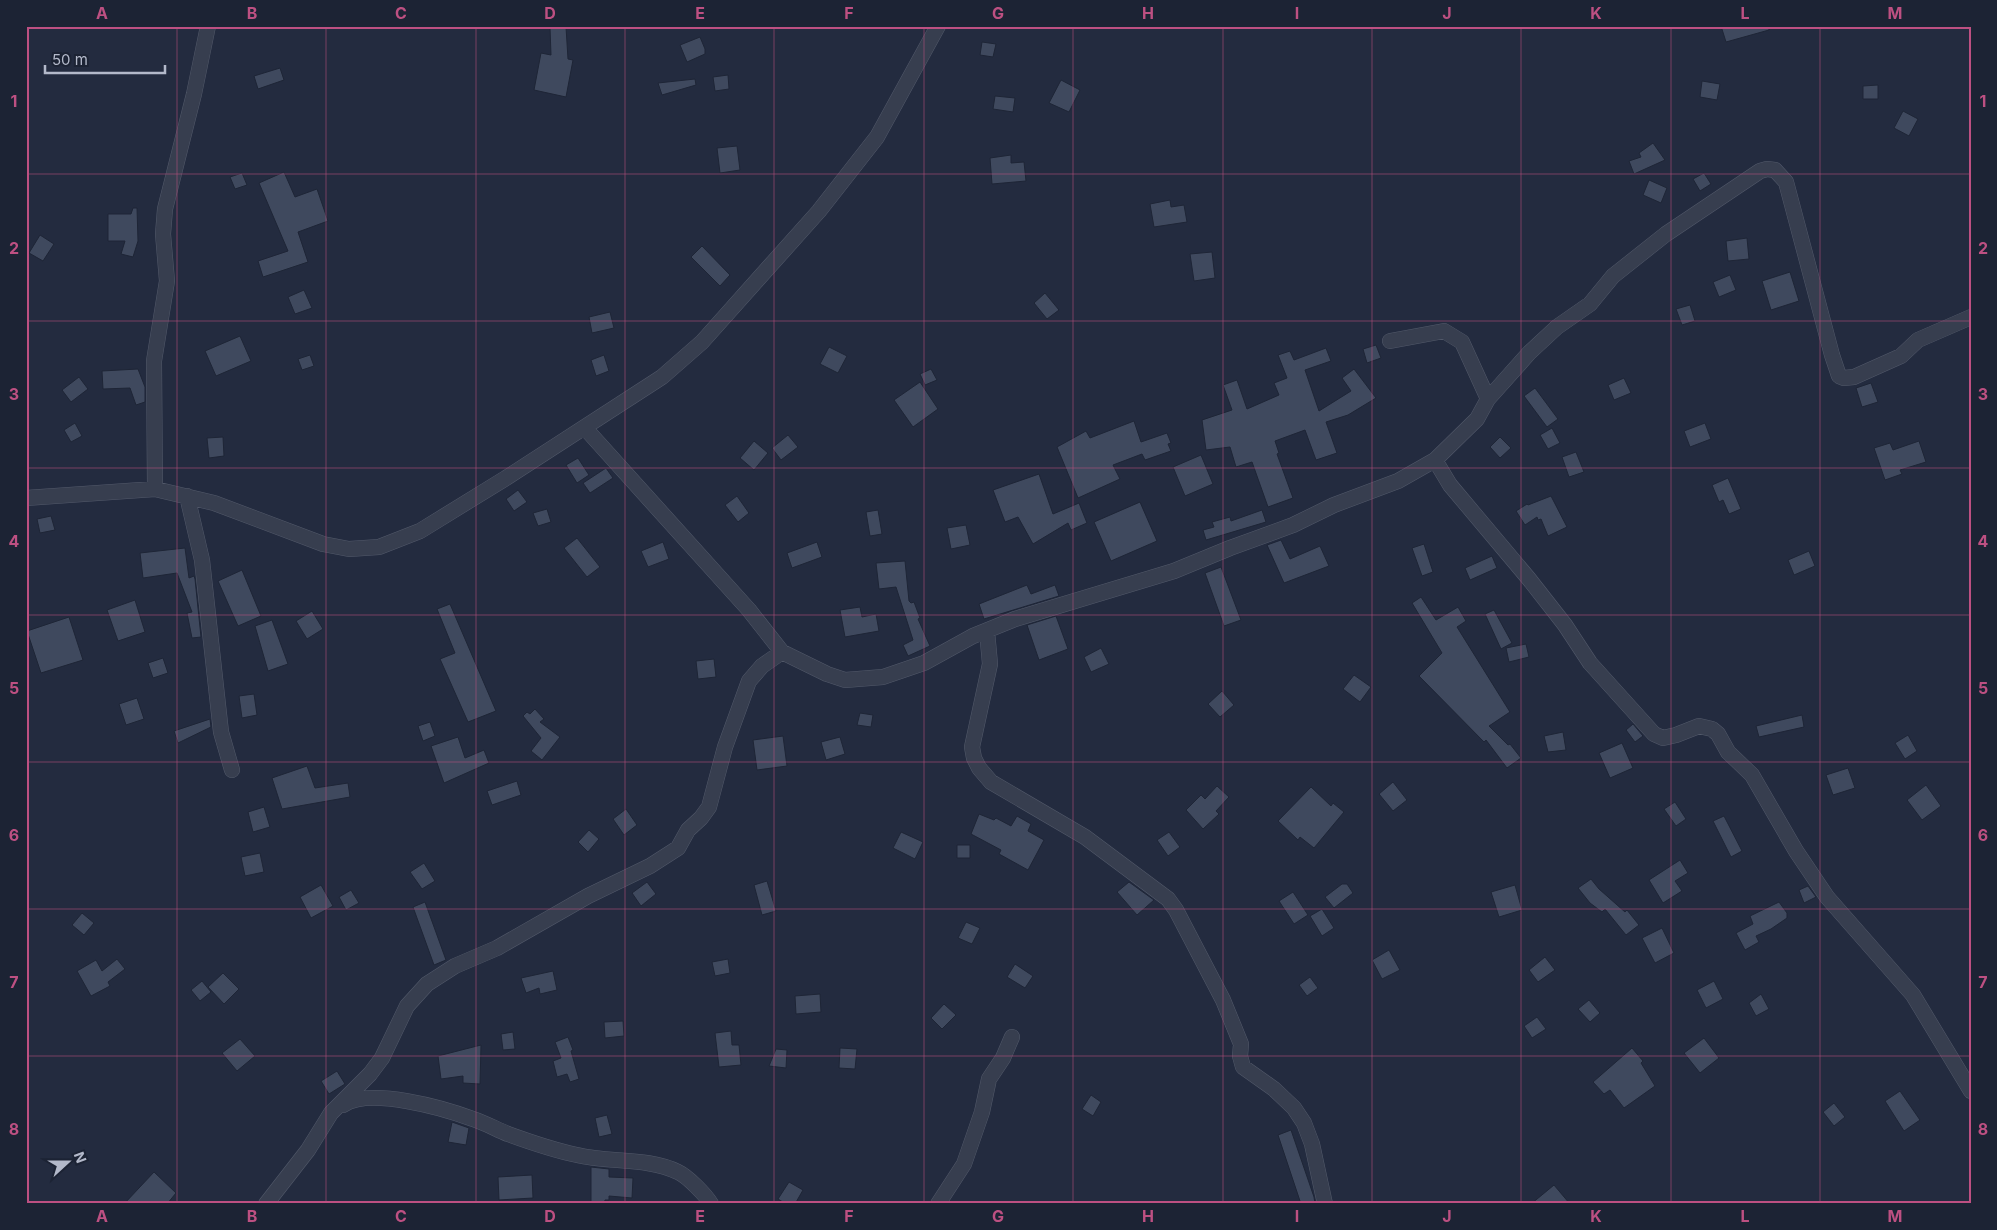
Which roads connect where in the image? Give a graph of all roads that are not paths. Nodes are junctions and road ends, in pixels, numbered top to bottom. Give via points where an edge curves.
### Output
1 (208, 26) edge
2 (938, 26) edge
3 (1971, 317) edge
4 (1390, 341) dead end
5 (1488, 399) junction
6 (585, 428) junction
7 (1435, 460) junction
8 (155, 488) junction
9 (187, 496) junction
10 (26, 498) edge
11 (987, 631) junction
12 (782, 652) junction
13 (232, 770) dead end
14 (1012, 1037) dead end
15 (1971, 1092) edge
16 (332, 1113) junction
17 (266, 1204) edge
18 (710, 1204) edge
19 (938, 1204) edge
20 (1325, 1204) edge

1 - 8 street via 165,209 163,234 167,281 154,361
2 - 6 street via 877,137 807,225 702,342 662,377
3 - 5 street via 1918,340 1902,356 1854,377 1839,376 1786,182 1775,170 1767,169 1666,234 1614,276 1590,304 1557,327 1529,353
4 - 5 street via 1444,331 1462,342
5 - 7 street via 1477,419
6 - 9 street via 420,531 379,547 349,549 323,544
6 - 12 street via 749,610
7 - 11 street via 1398,481 1174,571 1015,619
7 - 15 street via 1450,485 1529,578 1590,663 1654,734 1663,738 1676,736 1699,726 1712,730 1737,762 1752,775 1812,876 1912,995
8 - 9 street
8 - 10 street
9 - 13 street via 202,560 221,732
11 - 12 street via 924,663 883,677 845,680
11 - 20 street via 990,664 972,747 979,768 991,782 1085,837 1168,899 1223,1000 1241,1044 1243,1067 1274,1089 1294,1108 1304,1124 1312,1144
12 - 16 street via 762,666 749,681 725,746 709,807 688,830 678,848 427,984 407,1006 382,1058
14 - 19 street via 989,1079 982,1112 964,1164
16 - 17 street
16 - 18 street via 346,1103 364,1098 426,1105 565,1153 654,1165 679,1172

